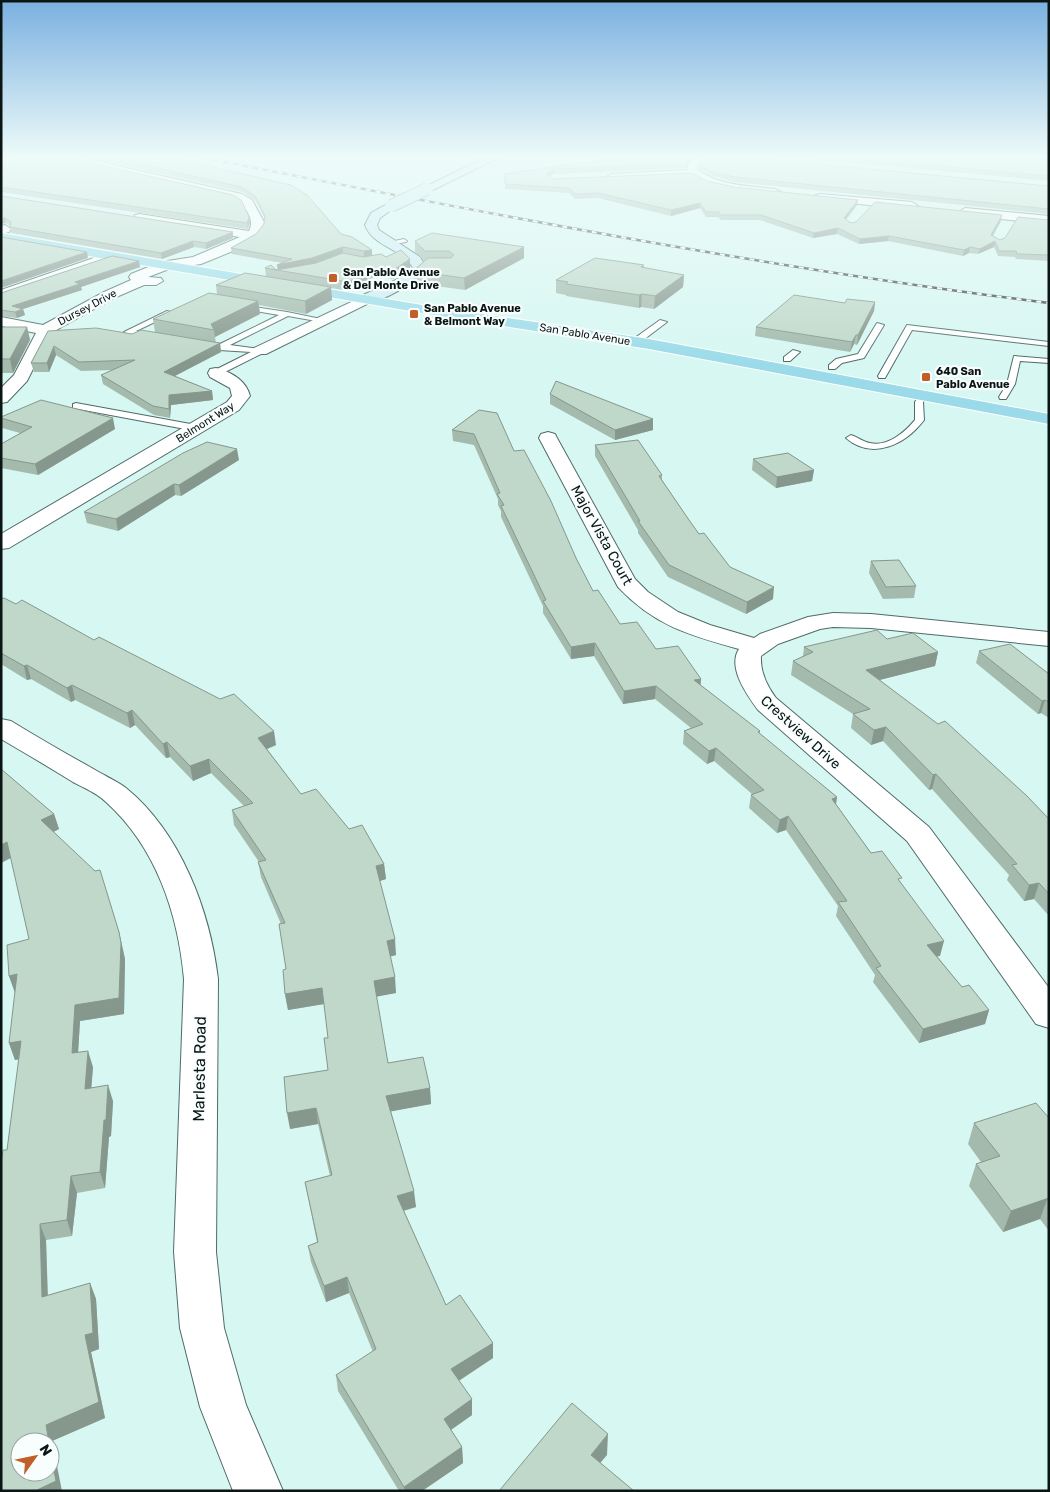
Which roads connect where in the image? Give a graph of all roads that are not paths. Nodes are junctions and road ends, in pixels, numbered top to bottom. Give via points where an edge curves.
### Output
1 (184, 225) edge
2 (258, 225) edge
3 (371, 225) edge
4 (1007, 225) edge
5 (2, 231) edge
6 (1003, 232) dead end
7 (252, 235) junction
8 (404, 241) dead end
9 (388, 243) junction
10 (111, 256) junction
11 (166, 265) junction
12 (193, 265) junction
13 (142, 281) junction
14 (1, 282) edge
15 (25, 287) junction
16 (382, 292) junction
17 (1, 295) edge
18 (366, 299) junction
19 (239, 306) edge
20 (182, 308) edge
21 (287, 314) junction
22 (322, 320) junction
23 (1, 321) edge
24 (664, 322) dead end
25 (880, 325) dead end
26 (45, 330) junction
27 (155, 337) edge
28 (641, 338) junction
29 (1018, 340) junction
30 (191, 343) edge
31 (1049, 344) edge
32 (218, 348) junction
33 (260, 351) junction
34 (1017, 358) junction
35 (1049, 361) edge
36 (832, 367) junction
37 (216, 373) joint
38 (882, 376) junction
39 (3, 394) edge
40 (924, 394) junction
41 (1003, 397) junction
42 (76, 406) dead end
43 (1049, 406) edge
44 (1049, 419) edge
45 (196, 428) junction
46 (548, 438) dead end
47 (851, 438) dead end
48 (1, 543) edge
49 (1049, 639) edge
50 (755, 646) junction
51 (1, 727) edge
52 (1049, 1015) edge
53 (258, 1491) edge

1 - 7 street
2 - 7 street
3 - 9 street, bridge via 373,231
4 - 6 street
5 - 10 main road, San Pablo Avenue
5 - 12 main road, San Pablo Avenue
7 - 12 street, Dursey Drive
8 - 9 lane
9 - 16 street, Belmont Way via 425,266 414,276
10 - 11 main road, San Pablo Avenue
10 - 15 street
11 - 12 main road, San Pablo Avenue
11 - 13 street, Dursey Drive via 136,277
12 - 13 street, Dursey Drive via 162,280
12 - 16 main road, San Pablo Avenue
12 - 18 main road, San Pablo Avenue via 240,281
13 - 26 street, Dursey Drive
14 - 15 street
15 - 17 street
16 - 18 street, Belmont Way
16 - 28 main road, San Pablo Avenue
18 - 22 street, Belmont Way
18 - 28 main road, San Pablo Avenue
19 - 21 lane
20 - 27 lane via 128,332
21 - 22 lane
21 - 32 lane
22 - 33 street, Belmont Way
23 - 26 street
24 - 28 lane
25 - 36 lane via 860,356 839,361
26 - 39 street, Dursey Drive via 20,377
28 - 36 main road, San Pablo Avenue via 791,356
28 - 40 main road, San Pablo Avenue
29 - 31 lane
29 - 34 lane
29 - 38 lane via 910,327
30 - 32 lane
32 - 33 lane
33 - 37 lane, Belmont Way
34 - 35 lane
34 - 41 lane via 1011,384
36 - 38 main road, San Pablo Avenue
37 - 45 street, Belmont Way via 236,383 241,396 233,406
38 - 41 main road, San Pablo Avenue
40 - 44 main road, San Pablo Avenue
40 - 47 lane via 919,402 920,420 896,442 869,446
41 - 43 main road, San Pablo Avenue
42 - 45 lane
45 - 48 street, Belmont Way
46 - 50 street, Major Vista Court via 626,582 636,594 681,624
49 - 50 street via 833,620 816,622
50 - 52 street, Crestview Drive via 749,652 748,660 756,691 766,704 918,834
51 - 53 street, Marlesta Road via 115,794 158,845 189,915 200,958 201,979 195,1252 202,1328 223,1406

